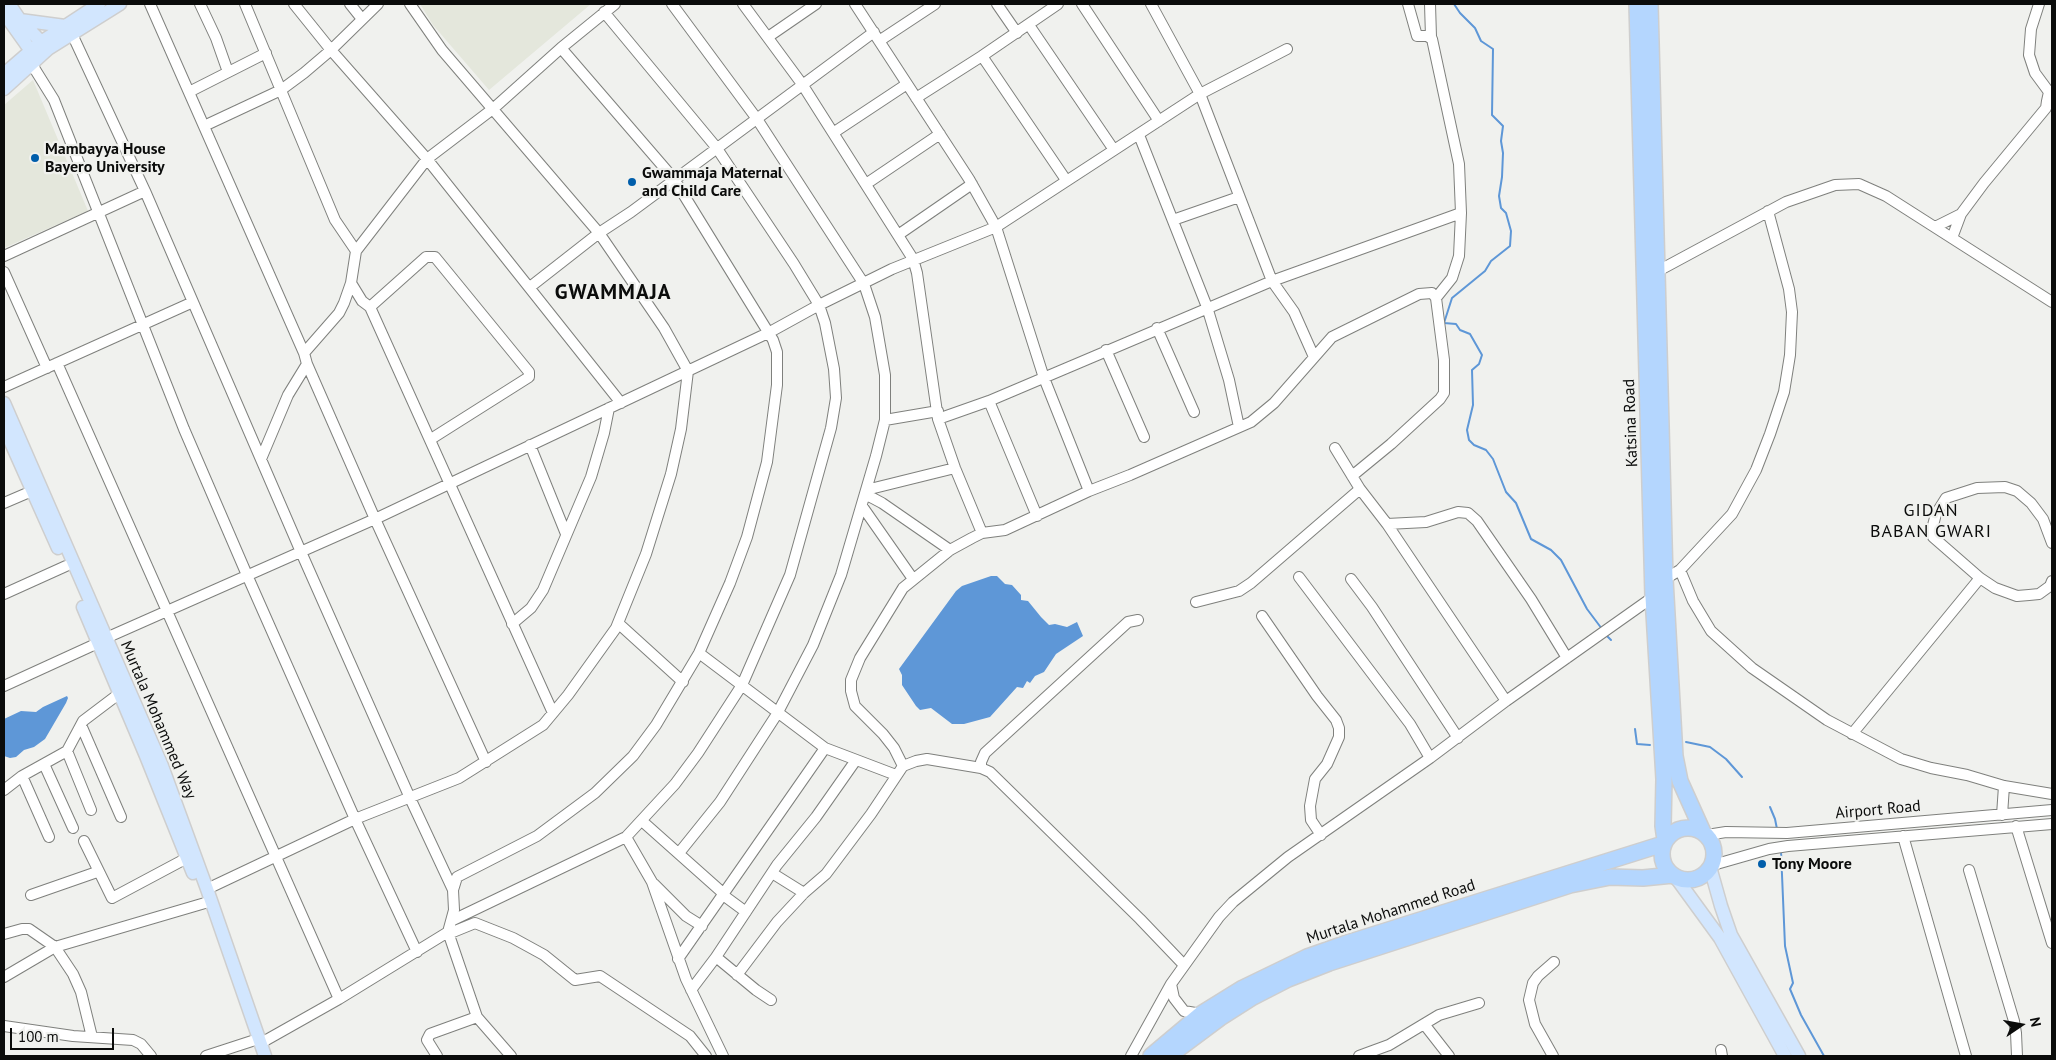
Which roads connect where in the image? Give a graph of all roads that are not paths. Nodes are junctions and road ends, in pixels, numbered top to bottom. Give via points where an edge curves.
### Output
1 (99, 4) edge
2 (120, 4) edge
3 (150, 4) edge
4 (200, 4) edge
5 (245, 4) edge
6 (294, 4) edge
7 (350, 4) edge
8 (378, 4) edge
9 (410, 4) edge
10 (615, 4) edge
11 (672, 4) edge
12 (743, 4) edge
13 (816, 4) edge
14 (855, 4) edge
15 (935, 4) edge
16 (997, 4) edge
17 (1058, 4) edge
18 (1082, 4) edge
19 (1150, 4) edge
20 (1408, 4) edge
21 (1430, 4) edge
22 (1637, 4) edge
23 (1650, 4) edge
24 (2039, 4) edge
25 (5, 12) edge
26 (604, 12) junction
27 (362, 19) junction
28 (20, 20) junction
29 (1029, 25) junction
30 (69, 30) junction
31 (17, 33) junction
32 (1016, 33) junction
33 (768, 37) junction
34 (876, 37) junction
35 (1431, 37) junction
36 (44, 46) junction
37 (561, 48) junction
38 (1287, 49) dead end
39 (331, 50) junction
40 (266, 53) junction
41 (982, 56) junction
42 (33, 58) junction
43 (16, 64) junction
44 (228, 72) junction
45 (4, 74) edge
46 (802, 84) junction
47 (907, 84) junction
48 (4, 89) edge
49 (281, 90) junction
50 (189, 92) junction
51 (1200, 94) junction
52 (916, 98) junction
53 (2050, 101) edge
54 (494, 108) junction
55 (757, 119) junction
56 (1158, 121) junction
57 (204, 126) junction
58 (833, 133) junction
59 (940, 134) junction
60 (1139, 136) junction
61 (716, 147) junction
62 (1114, 150) junction
63 (427, 159) junction
64 (674, 179) junction
65 (1066, 180) junction
66 (866, 184) junction
67 (972, 184) junction
68 (145, 190) junction
69 (1239, 197) junction
70 (99, 211) junction
71 (1768, 211) junction
72 (1461, 213) junction
73 (1961, 214) junction
74 (1173, 220) junction
75 (996, 227) junction
76 (1935, 227) junction
77 (599, 233) junction
78 (898, 235) junction
79 (1952, 238) junction
80 (356, 251) junction
81 (4, 256) edge
82 (913, 259) junction
83 (4, 272) edge
84 (1651, 272) junction
85 (1272, 281) junction
86 (351, 283) junction
87 (864, 284) junction
88 (530, 287) junction
89 (1436, 298) junction
90 (193, 302) junction
91 (2052, 302) edge
92 (819, 305) junction
93 (370, 307) junction
94 (1207, 307) junction
95 (143, 325) junction
96 (1156, 328) junction
97 (770, 332) junction
98 (1106, 350) junction
99 (304, 353) junction
100 (1314, 356) junction
101 (57, 363) junction
102 (307, 364) junction
103 (47, 368) junction
104 (688, 372) junction
105 (1044, 378) junction
106 (4, 387) edge
107 (989, 401) junction
108 (4, 403) edge
109 (621, 403) junction
110 (609, 408) junction
111 (1194, 412) dead end
112 (938, 415) junction
113 (885, 420) junction
114 (4, 426) edge
115 (1239, 427) junction
116 (1144, 437) dead end
117 (431, 439) junction
118 (530, 445) junction
119 (1335, 448) dead end
120 (261, 459) junction
121 (955, 468) junction
122 (1352, 476) junction
123 (450, 483) junction
124 (1360, 489) junction
125 (32, 491) junction
126 (1089, 491) junction
127 (866, 492) junction
128 (4, 503) edge
129 (862, 506) junction
130 (1037, 516) junction
131 (375, 519) junction
132 (1387, 524) junction
133 (982, 533) junction
134 (566, 534) junction
135 (2052, 543) edge
136 (950, 550) junction
137 (301, 552) junction
138 (66, 566) junction
139 (1680, 570) junction
140 (246, 575) junction
141 (1300, 577) dead end
142 (1980, 578) junction
143 (913, 579) junction
144 (1351, 579) dead end
145 (1666, 579) junction
146 (2052, 581) edge
147 (4, 594) edge
148 (1653, 597) junction
149 (1196, 602) dead end
150 (168, 612) junction
151 (1262, 616) dead end
152 (1138, 620) dead end
153 (512, 624) junction
154 (618, 624) junction
155 (102, 640) junction
156 (699, 653) junction
157 (1567, 658) junction
158 (683, 682) junction
159 (742, 685) junction
160 (4, 686) edge
161 (120, 693) junction
162 (1506, 701) junction
163 (553, 713) junction
164 (777, 714) junction
165 (81, 725) junction
166 (1852, 734) junction
167 (1458, 738) junction
168 (825, 748) junction
169 (66, 751) junction
170 (1430, 758) junction
171 (856, 760) junction
172 (486, 762) junction
173 (44, 764) junction
174 (903, 766) junction
175 (981, 768) junction
176 (896, 775) junction
177 (22, 776) junction
178 (2004, 786) junction
179 (4, 790) edge
180 (2052, 794) edge
181 (410, 798) junction
182 (91, 810) dead end
183 (2052, 810) edge
184 (2002, 814) junction
185 (121, 817) dead end
186 (355, 820) junction
187 (642, 821) junction
188 (2052, 824) edge
189 (2016, 826) junction
190 (73, 828) dead end
191 (1705, 834) junction
192 (1321, 835) junction
193 (1903, 836) junction
194 (49, 837) dead end
195 (626, 837) junction
196 (84, 841) dead end
197 (1664, 842) junction
198 (679, 853) junction
199 (277, 856) junction
200 (187, 858) junction
201 (1711, 866) junction
202 (1970, 870) dead end
203 (97, 872) junction
204 (772, 873) junction
205 (1675, 877) junction
206 (652, 882) junction
207 (207, 889) junction
208 (453, 890) junction
209 (804, 893) junction
210 (724, 894) junction
211 (31, 895) dead end
212 (205, 903) junction
213 (746, 912) junction
214 (452, 920) junction
215 (702, 926) junction
216 (448, 933) junction
217 (4, 934) edge
218 (2052, 943) edge
219 (55, 948) junction
220 (417, 952) junction
221 (716, 957) junction
222 (678, 959) junction
223 (1554, 962) dead end
224 (1184, 965) junction
225 (738, 975) junction
226 (4, 977) edge
227 (1171, 984) junction
228 (691, 990) junction
229 (339, 999) junction
230 (771, 1000) dead end
231 (1479, 1003) dead end
232 (1201, 1014) junction
233 (477, 1018) junction
234 (1424, 1024) junction
235 (4, 1026) edge
236 (92, 1037) junction
237 (256, 1042) junction
238 (148, 1055) edge
239 (206, 1056) edge
240 (257, 1056) edge
241 (264, 1056) edge
242 (437, 1056) edge
243 (512, 1056) edge
244 (706, 1056) edge
245 (723, 1056) edge
246 (1131, 1056) edge
247 (1151, 1056) edge
248 (1170, 1056) edge
249 (1359, 1056) edge
250 (1449, 1056) edge
251 (1553, 1056) edge
252 (1785, 1056) edge
253 (1799, 1056) edge
254 (1966, 1056) edge
255 (2017, 1056) edge

1 - 30 main road
2 - 30 main road
3 - 50 street
4 - 44 street
5 - 40 street
6 - 39 street
7 - 27 street
8 - 27 street
9 - 54 street via 442,50
10 - 26 street
11 - 55 street
12 - 33 street
13 - 33 street
14 - 34 street
15 - 34 street
16 - 32 street
17 - 29 street
18 - 56 street
19 - 51 street
20 - 35 street via 1417,36
21 - 35 street
22 - 84 highway, Katsina Road
23 - 84 highway, Katsina Road
24 - 53 street via 2031,29 2030,55 2034,72 2049,92
25 - 28 main road
25 - 31 main road
26 - 37 street
26 - 61 street
27 - 39 street
28 - 30 main road
28 - 36 main road
29 - 32 street
29 - 62 street
30 - 36 main road
30 - 68 street
31 - 42 main road
31 - 43 main road
32 - 41 street
33 - 46 street
34 - 46 street
34 - 47 street
35 - 72 street via 1458,164
36 - 42 main road
37 - 54 street
37 - 64 street
38 - 51 street
39 - 49 street
39 - 63 street
40 - 44 street
40 - 49 street
41 - 52 street
41 - 65 street
42 - 43 main road
42 - 48 main road
42 - 70 street via 54,100
43 - 45 main road
44 - 50 street
46 - 55 street
46 - 58 street
47 - 52 street
47 - 58 street
49 - 57 street
49 - 80 street via 335,220
50 - 57 street
51 - 56 street
51 - 69 street
52 - 59 street
53 - 73 street
54 - 63 street
54 - 77 street
55 - 61 street
55 - 87 street
56 - 60 street
57 - 99 street
58 - 66 street
59 - 66 street
59 - 67 street
60 - 62 street
60 - 74 street
61 - 64 street
61 - 92 street
62 - 65 street
63 - 80 street
63 - 88 street
64 - 77 street
64 - 97 street
65 - 75 street
66 - 78 street
67 - 75 street
67 - 78 street
68 - 70 street
68 - 90 street
69 - 74 street
69 - 85 street
70 - 81 street
70 - 95 street
71 - 76 street via 1822,189 1859,184 1876,190
71 - 84 street
71 - 139 street via 1792,312 1784,392 1756,470 1732,514
72 - 85 street
72 - 89 street via 1459,256 1452,278
73 - 76 street
73 - 79 street
74 - 94 street
75 - 82 street
75 - 105 street
76 - 79 street
77 - 88 street
77 - 104 street via 664,328
78 - 82 street
79 - 91 street
80 - 86 street
82 - 87 street
82 - 112 street
83 - 103 street
84 - 145 highway, Katsina Road
84 - 148 highway, Katsina Road
85 - 94 street
85 - 100 street via 1294,312
86 - 93 street via 362,301
86 - 99 street via 339,312
87 - 92 street
87 - 113 street via 875,317 885,375
88 - 109 street
89 - 100 street via 1428,292 1419,294 1332,337
89 - 122 street via 1444,360 1444,393
90 - 95 street
90 - 120 street
92 - 97 street
92 - 159 street via 834,369 836,398 831,428 790,574
93 - 117 street
93 - 117 street via 426,257 435,257 529,372 529,377
94 - 96 street
94 - 115 street
95 - 101 street
95 - 140 street
96 - 98 street
96 - 111 street
97 - 104 street
97 - 156 street via 777,352 777,385 767,462 747,537
98 - 105 street
98 - 116 street
99 - 102 street
100 - 115 street via 1263,413
101 - 103 street
101 - 150 street
102 - 120 street via 288,395
102 - 131 street
103 - 106 street
104 - 109 street
104 - 154 street via 682,428 671,474 646,554
105 - 107 street
105 - 126 street
107 - 112 street
107 - 130 street
108 - 155 main road, Murtala Mohammed Way
109 - 110 street
110 - 118 street
110 - 134 street via 591,478
112 - 113 street
112 - 121 street
113 - 127 street
114 - 125 main road, Murtala Mohammed Way
115 - 126 street
117 - 123 street
118 - 123 street
118 - 134 street
119 - 122 street
120 - 137 street
121 - 127 street
121 - 133 street
122 - 124 street
123 - 131 street
123 - 153 street
124 - 132 street
124 - 149 street via 1251,584 1232,593
125 - 128 street
125 - 138 main road, Murtala Mohammed Way
126 - 130 street
127 - 129 street
127 - 136 street
129 - 143 street
129 - 164 street via 813,645
130 - 133 street via 1005,530
131 - 137 street
131 - 172 street
132 - 157 street via 1426,522 1458,512 1468,513 1477,521 1531,599
132 - 162 street
133 - 136 street
134 - 153 street via 538,601
135 - 142 street via 2043,519 2017,491 1991,487 1946,498 1936,514 1933,538
136 - 143 street
137 - 140 street
137 - 181 street
138 - 147 street
138 - 155 main road, Murtala Mohammed Way
139 - 145 street
139 - 166 street via 1710,631 1752,668
140 - 150 street
140 - 186 street
141 - 170 street via 1410,724
142 - 146 street via 2017,596 2039,594
142 - 166 street
143 - 174 street via 886,614 851,680 855,706 883,734
144 - 167 street
145 - 191 highway, Katsina Road via 1677,768
148 - 157 street
148 - 197 highway, Katsina Road via 1664,778
150 - 155 street
150 - 199 street
151 - 192 street via 1339,728 1327,764 1314,779 1311,820
152 - 175 street via 1128,622 985,753
153 - 163 street
154 - 158 street
154 - 163 street
155 - 160 street
155 - 161 main road, Murtala Mohammed Way
155 - 207 main road, Murtala Mohammed Way via 165,774
156 - 158 street
156 - 159 street
157 - 162 street
158 - 208 street via 633,756 595,793 537,836 458,876
159 - 164 street
159 - 187 street via 698,753
161 - 165 street via 91,713
161 - 200 main road, Murtala Mohammed Way
162 - 167 street
163 - 172 street via 544,725
164 - 168 street
164 - 198 street via 720,802
165 - 169 street
165 - 185 street
166 - 178 street via 1901,759
167 - 170 street
168 - 171 street
168 - 210 street
169 - 173 street
169 - 182 street
170 - 192 street
171 - 176 street
171 - 204 street
172 - 181 street via 459,778
173 - 177 street
173 - 190 street
174 - 175 street via 927,759
174 - 176 street
175 - 224 street via 995,777
176 - 209 street via 826,874
177 - 179 street
177 - 194 street
178 - 180 street
178 - 184 street
181 - 186 street
181 - 208 street
183 - 184 street, Airport Road
184 - 191 street, Airport Road via 1787,833
186 - 199 street
186 - 220 street
187 - 195 street
187 - 198 street
188 - 189 street, Airport Road
189 - 193 street, Airport Road
189 - 218 street
191 - 197 highway via 1681,828
191 - 201 highway via 1713,847
192 - 224 street via 1233,902 1218,917
193 - 201 street, Airport Road via 1788,846
193 - 254 street
195 - 206 street
195 - 214 street
196 - 203 street
197 - 205 highway via 1662,860
197 - 232 highway, Murtala Mohammed Road via 1316,954 1274,971
198 - 210 street
199 - 207 street
199 - 229 street
200 - 203 street via 112,898
200 - 212 main road, Murtala Mohammed Way
201 - 205 highway via 1696,880
201 - 253 main road via 1731,935
202 - 255 street via 2014,1021
203 - 211 street
204 - 209 street
204 - 213 street
205 - 248 highway, Murtala Mohammed Road via 1610,877 1570,885 1329,963 1253,997
205 - 252 main road via 1720,938
206 - 215 street via 686,916
206 - 222 street
207 - 237 main road, Murtala Mohammed Way
208 - 214 street
209 - 225 street via 777,922
210 - 213 street
210 - 215 street
212 - 219 street
212 - 237 main road, Murtala Mohammed Way
213 - 221 street
214 - 216 street
215 - 222 street
216 - 220 street
216 - 233 street
216 - 244 street via 475,922 544,955 576,980 600,976 690,1036
217 - 219 street via 28,929
219 - 226 street
219 - 236 street via 81,992
220 - 229 street
221 - 225 street
221 - 228 street
222 - 228 street
223 - 251 street via 1533,983 1529,1000 1535,1024
224 - 227 street
225 - 230 street
227 - 232 street via 1174,998 1184,1011
227 - 246 street
228 - 245 street
229 - 237 street
231 - 234 street via 1439,1015
232 - 247 highway, Murtala Mohammed Road
233 - 242 street via 430,1034 427,1040
233 - 243 street
234 - 249 street via 1389,1045
234 - 250 street
235 - 236 street
236 - 238 street via 133,1040 141,1044
237 - 239 street
237 - 240 main road, Murtala Mohammed Way
237 - 241 main road, Murtala Mohammed Way

